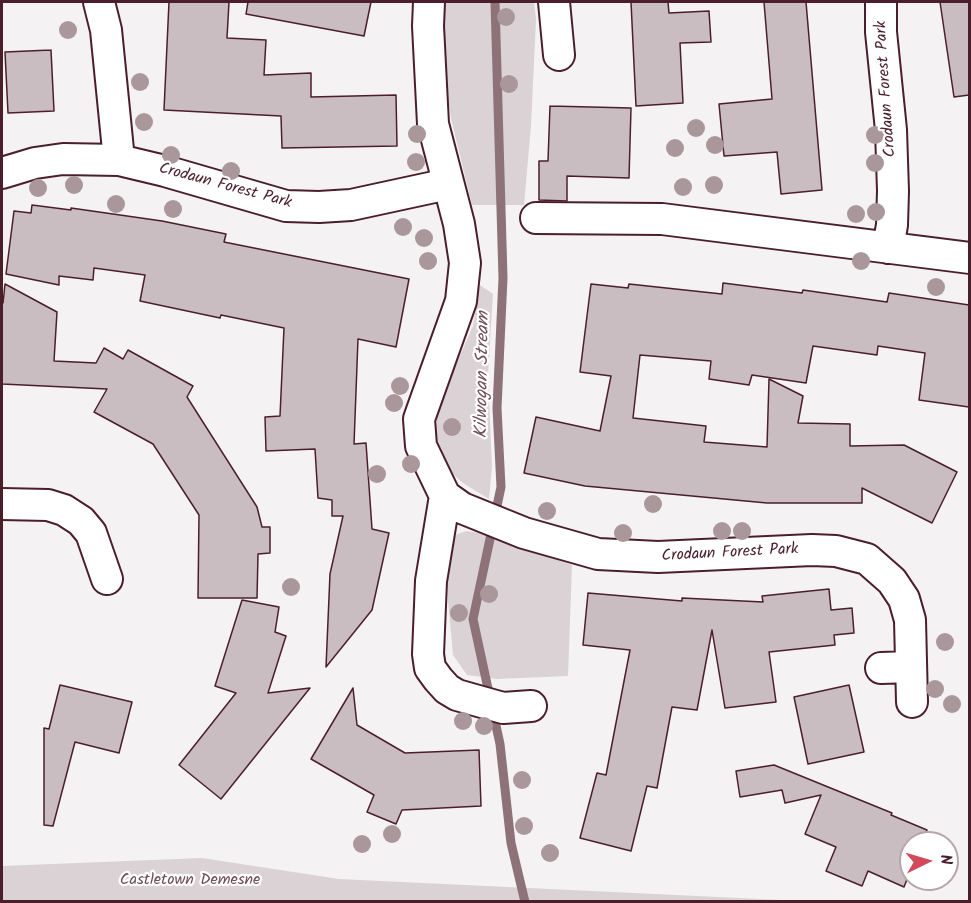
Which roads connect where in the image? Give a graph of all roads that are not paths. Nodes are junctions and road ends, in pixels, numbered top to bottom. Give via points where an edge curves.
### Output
1 (99, 2) edge
2 (429, 2) edge
3 (554, 2) edge
4 (881, 2) edge
5 (558, 55) dead end
6 (119, 160) junction
7 (2, 173) edge
8 (448, 184) junction
9 (536, 218) dead end
10 (888, 248) junction
11 (969, 258) edge
12 (445, 496) junction
13 (2, 504) edge
14 (107, 579) dead end
15 (911, 667) junction
16 (881, 668) dead end
17 (912, 702) dead end
18 (517, 707) dead end

1 - 6 street via 106,30
2 - 8 street via 433,124
3 - 5 street
4 - 10 street, Crodaun Forest Park via 893,191
6 - 7 street, Crodaun Forest Park via 35,162
6 - 8 street, Crodaun Forest Park via 286,206 351,205
8 - 12 street via 463,243 464,282 435,377 421,408 418,429 421,446
9 - 10 street via 662,219
10 - 11 street
12 - 15 street, Crodaun Forest Park via 462,508 524,533 598,554 696,556 793,550 836,551 867,559 892,581 904,599 910,620
12 - 18 street via 431,580 430,668 447,689 475,700
13 - 14 street via 48,505 81,521 91,533
15 - 16 street
15 - 17 street, Crodaun Forest Park

